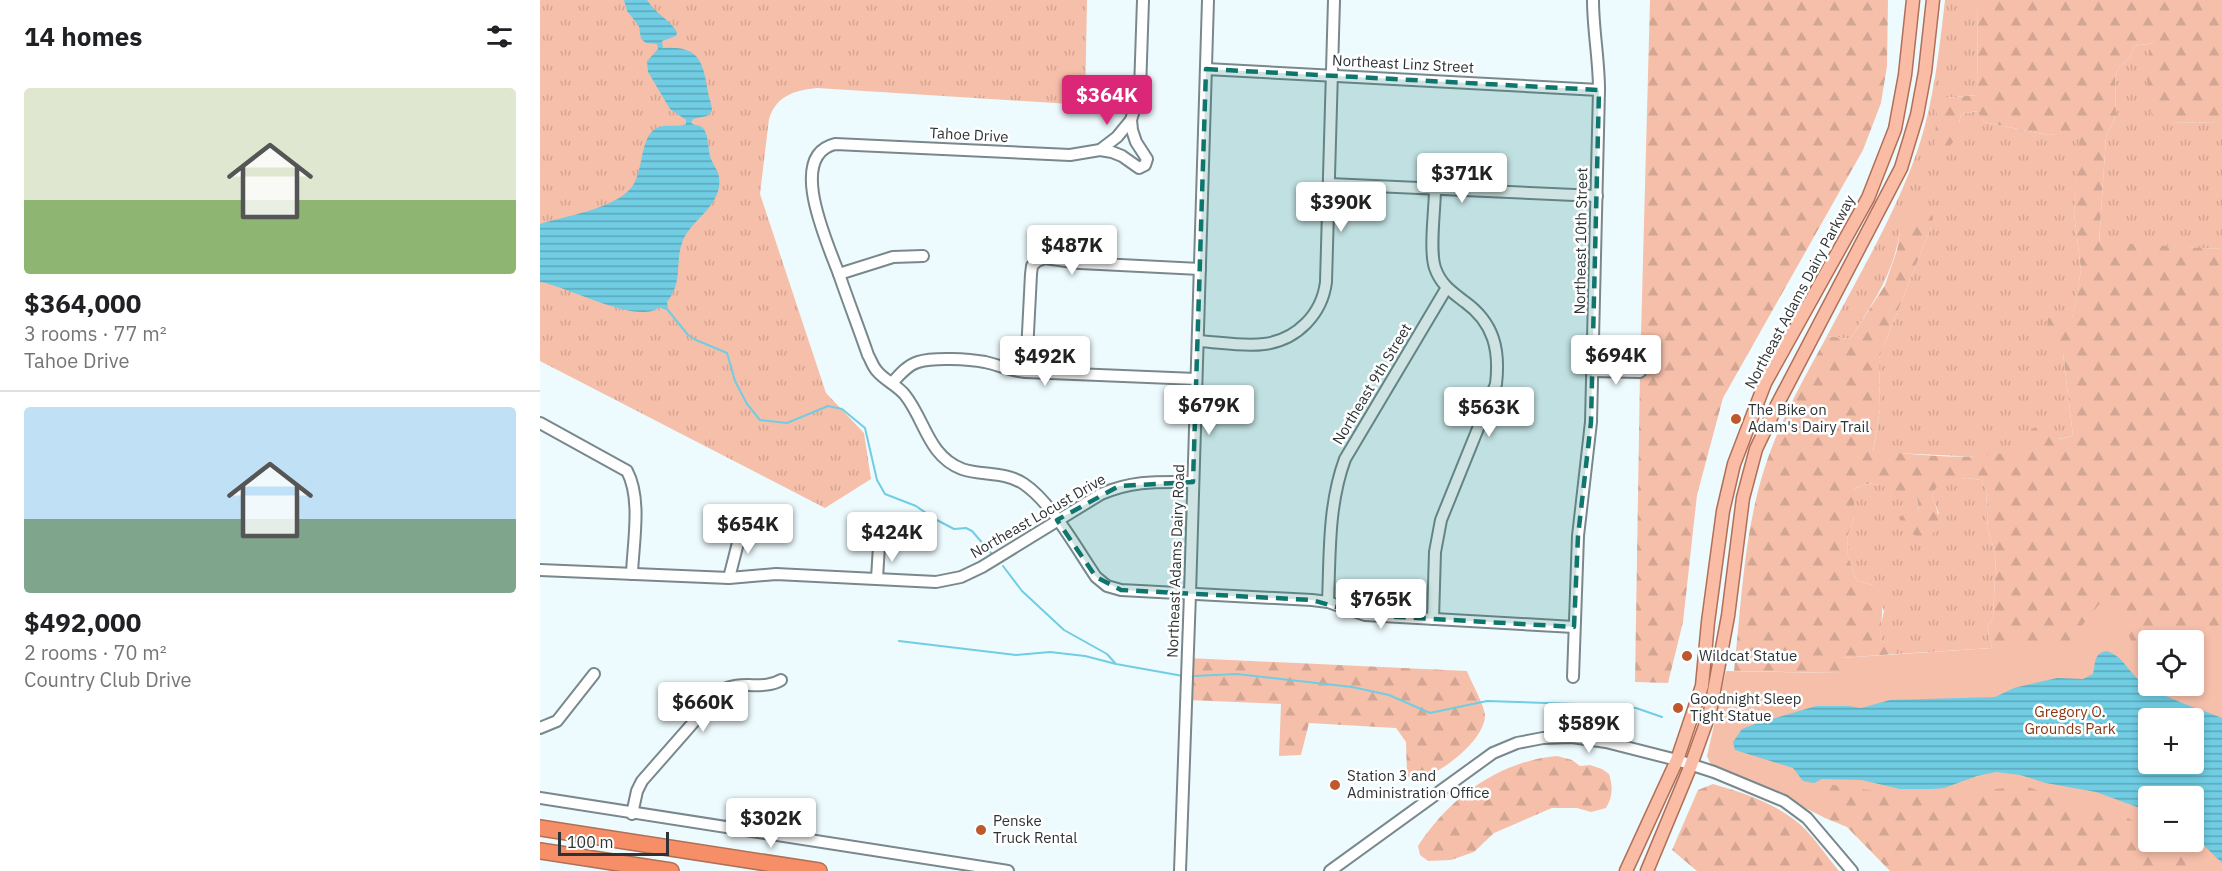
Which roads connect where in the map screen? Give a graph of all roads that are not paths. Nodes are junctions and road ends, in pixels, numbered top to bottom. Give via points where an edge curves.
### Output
1 (1143, 0) edge
2 (1208, 0) edge
3 (1334, 0) edge
4 (1593, 0) edge
5 (1913, 0) edge
6 (1933, 0) edge
7 (1206, 69) junction
8 (1331, 75) junction
9 (1599, 90) junction
10 (1131, 120) junction
11 (1100, 150) junction
12 (1329, 184) junction
13 (1435, 189) junction
14 (1597, 196) junction
15 (923, 256) dead end
16 (1200, 268) junction
17 (839, 274) junction
18 (1446, 289) junction
19 (1198, 341) junction
20 (1593, 371) junction
21 (1026, 372) junction
22 (1640, 372) dead end
23 (1196, 379) junction
24 (892, 382) junction
25 (540, 423) edge
26 (1193, 482) junction
27 (1057, 520) junction
28 (742, 527) dead end
29 (879, 546) dead end
30 (540, 570) edge
31 (632, 574) junction
32 (729, 578) junction
33 (877, 578) junction
34 (1190, 594) junction
35 (1328, 602) junction
36 (1433, 619) junction
37 (1574, 627) junction
38 (594, 674) dead end
39 (1573, 677) dead end
40 (781, 680) dead end
41 (540, 728) edge
42 (1677, 760) junction
43 (1691, 765) junction
44 (540, 798) edge
45 (632, 814) junction
46 (540, 828) edge
47 (540, 851) edge
48 (671, 871) edge
49 (819, 871) edge
50 (1008, 871) edge
51 (1180, 871) edge
52 (1330, 871) edge
53 (1626, 871) edge
54 (1647, 871) edge
55 (1852, 871) edge

1 - 10 street via 1140,90
2 - 7 street, Northeast Adams Dairy Road
3 - 8 street
4 - 9 street, Northeast 10th Street
5 - 42 main road, Northeast Adams Dairy Parkway via 1895,129 1868,198 1765,383 1734,464 1723,512 1702,686
6 - 43 main road, Northeast Adams Dairy Parkway via 1917,115 1901,168 1756,449 1743,498 1712,702
7 - 8 street, Northeast Linz Street
7 - 16 street, Northeast Adams Dairy Road
8 - 9 street, Northeast Linz Street
8 - 12 street
9 - 14 street, Northeast 10th Street
10 - 11 street via 1118,137
10 - 11 street, Tahoe Drive via 1145,165 1139,168 1122,156
11 - 17 street, Tahoe Drive via 1070,155 835,144 821,150 813,184 815,211
12 - 13 street
12 - 19 street via 1324,292 1306,325 1289,337 1261,345
13 - 14 street
13 - 18 street via 1434,266
14 - 20 street, Northeast 10th Street
15 - 17 street via 893,256
16 - 19 street, Northeast Adams Dairy Road
16 - 21 street via 1045,258 1037,261 1031,274
17 - 24 street via 868,355 878,373
18 - 35 street, Northeast 9th Street via 1342,468 1332,512
18 - 36 street via 1472,306 1490,327 1498,367 1496,384 1441,520 1435,552
19 - 23 street, Northeast Adams Dairy Road
20 - 22 street
20 - 37 street, Northeast 10th Street
21 - 23 street
21 - 24 street via 984,362 933,360 917,362
23 - 26 street, Northeast Adams Dairy Road
24 - 27 street via 904,394 929,441 942,456 962,468 997,473 1022,483 1042,499
25 - 31 street via 627,471 635,495
26 - 27 street, Northeast Locust Drive via 1119,486
26 - 34 street, Northeast Adams Dairy Road
27 - 33 street, Northeast Locust Drive via 961,577 936,582
27 - 34 street via 1096,578 1107,586
28 - 32 street
29 - 33 street
30 - 31 street, Northeast Locust Drive
31 - 32 street, Northeast Locust Drive
32 - 33 street, Northeast Locust Drive via 776,574
34 - 35 street
34 - 51 street, Northeast Adams Dairy Road
35 - 36 street via 1365,615
36 - 37 street
37 - 39 street, Northeast 10th Street
38 - 41 street via 557,721
40 - 45 street via 772,686 728,686 721,691 642,781
42 - 43 street
42 - 52 street via 1572,737 1517,743 1492,753
42 - 53 main road, Northeast Adams Dairy Parkway
43 - 54 main road, Northeast Adams Dairy Parkway
43 - 55 street via 1784,801 1807,818
44 - 45 street
45 - 50 street
46 - 49 highway
47 - 48 highway

